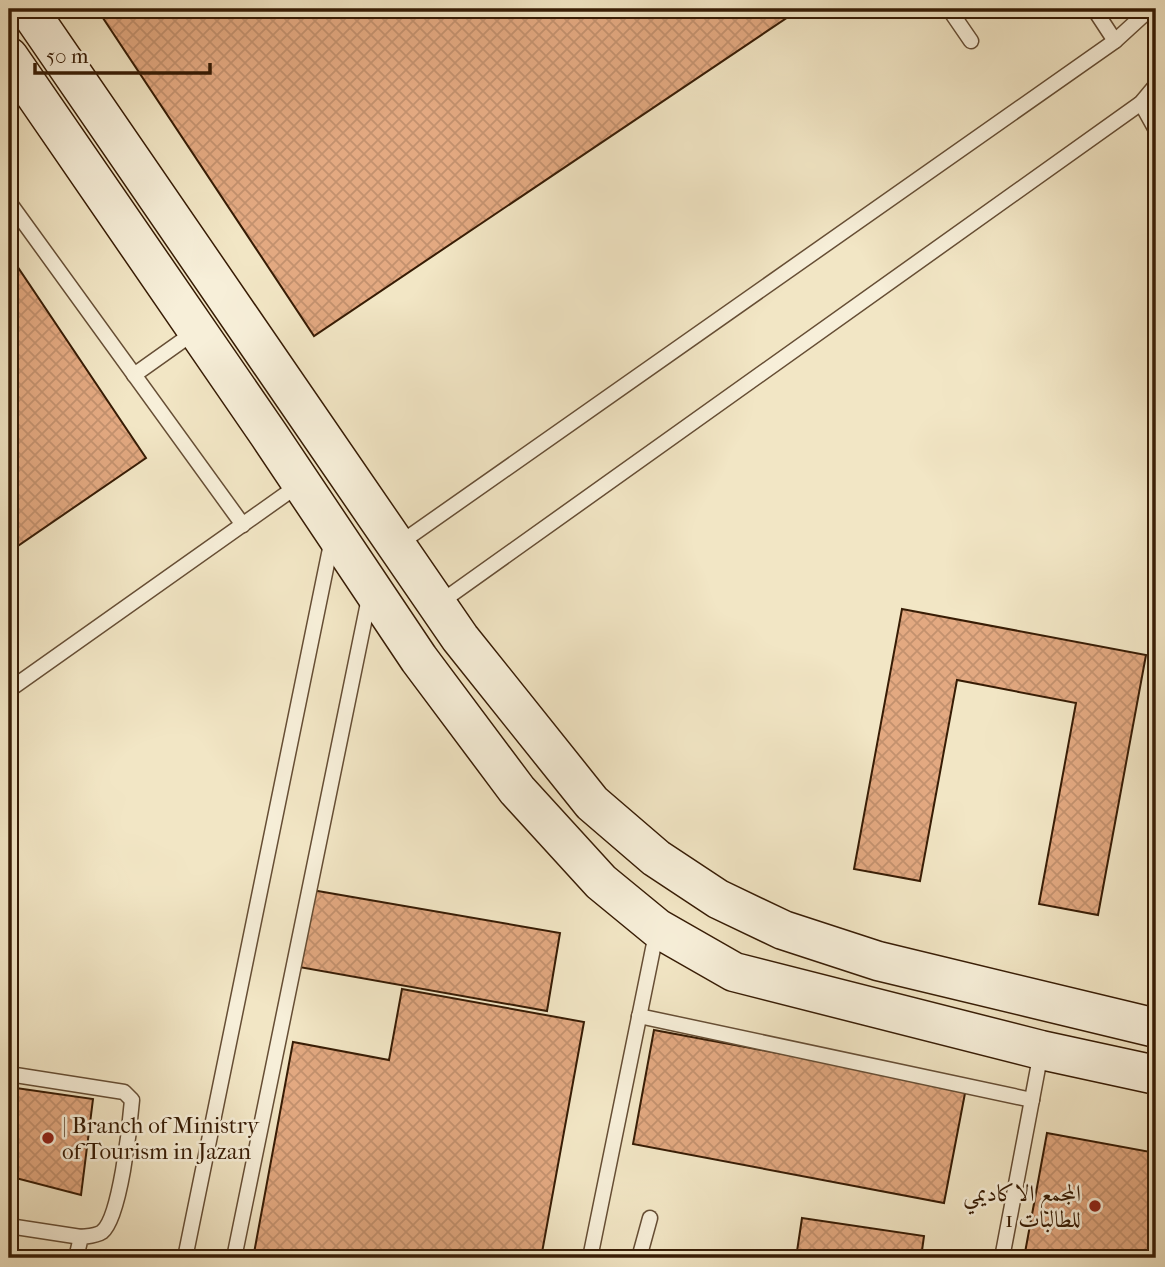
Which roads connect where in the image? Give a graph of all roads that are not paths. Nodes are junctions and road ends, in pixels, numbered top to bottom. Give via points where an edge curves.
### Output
1 (27, 9) edge
2 (949, 9) edge
3 (1094, 9) edge
4 (1150, 9) edge
5 (971, 41) dead end
6 (1115, 41) junction
7 (9, 57) edge
8 (1156, 85) edge
9 (1141, 103) junction
10 (1156, 130) edge
11 (9, 202) edge
12 (197, 330) junction
13 (134, 374) junction
14 (302, 483) junction
15 (243, 525) junction
16 (334, 531) junction
17 (396, 546) junction
18 (371, 588) junction
19 (436, 604) junction
20 (9, 690) edge
21 (657, 928) junction
22 (639, 1016) junction
23 (1156, 1028) edge
24 (1041, 1050) junction
25 (9, 1074) edge
26 (1156, 1075) edge
27 (1032, 1100) junction
28 (650, 1218) dead end
29 (9, 1226) edge
30 (81, 1237) junction
31 (76, 1258) edge
32 (185, 1258) edge
33 (234, 1258) edge
34 (590, 1258) edge
35 (639, 1258) edge
36 (1002, 1258) edge

1 - 17 street
2 - 5 lane
3 - 6 lane
4 - 6 lane
6 - 17 lane
7 - 12 street
8 - 9 lane
9 - 10 lane
9 - 19 lane
11 - 13 lane
12 - 13 lane
12 - 14 street
13 - 15 lane
14 - 15 lane
14 - 16 street
15 - 20 lane
16 - 18 street
16 - 32 lane
17 - 19 street
18 - 21 street via 517,790 601,882
18 - 33 lane
19 - 23 street via 592,803 656,858 718,899 783,930 878,961
21 - 22 lane
21 - 24 street via 734,972
22 - 27 lane
22 - 34 lane
24 - 26 street
24 - 27 lane
25 - 30 lane via 124,1092 132,1100 116,1205 104,1231
27 - 36 lane
28 - 35 lane
29 - 30 lane
30 - 31 lane

